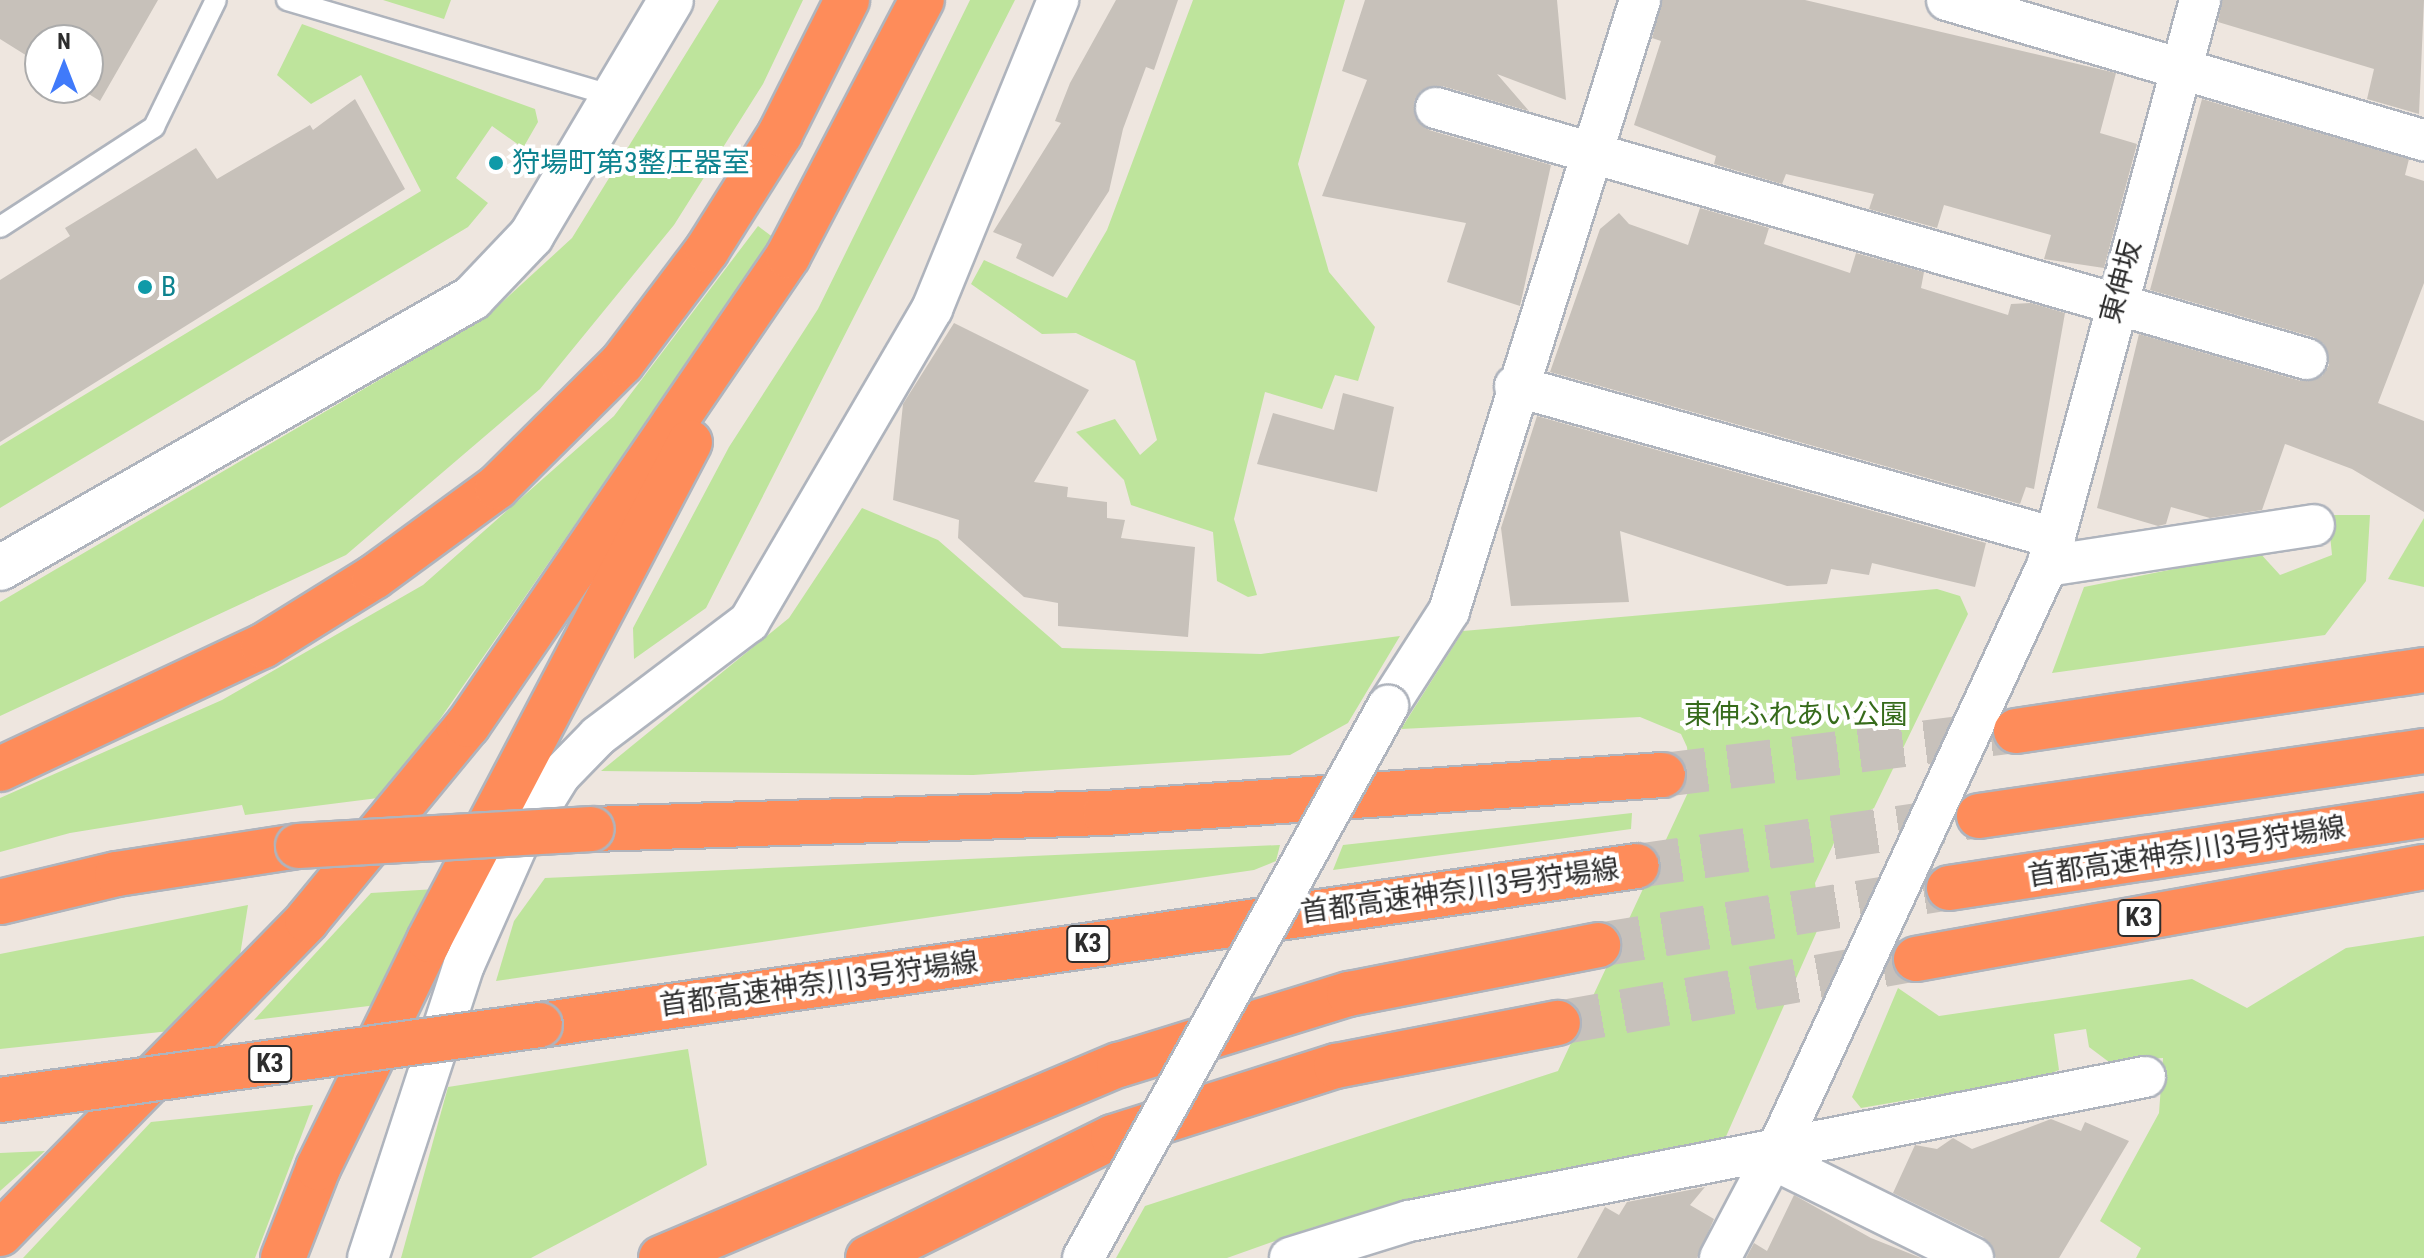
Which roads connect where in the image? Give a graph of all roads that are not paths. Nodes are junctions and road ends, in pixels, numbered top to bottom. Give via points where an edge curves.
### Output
1 (216, 0) edge
2 (287, 0) edge
3 (671, 0) edge
4 (847, 0) edge
5 (922, 0) edge
6 (1058, 0) edge
7 (1640, 0) edge
8 (1947, 0) edge
9 (2200, 0) edge
10 (2180, 69) junction
11 (618, 97) junction
12 (1436, 108) dead end
13 (2424, 140) edge
14 (1590, 154) junction
15 (0, 227) edge
16 (788, 256) junction
17 (2114, 306) junction
18 (2307, 359) dead end
19 (1515, 386) junction
20 (2314, 525) dead end
21 (2051, 552) junction
22 (0, 568) edge
23 (2403, 673) edge
24 (2016, 731) tunnel mouth
25 (2403, 755) edge
26 (0, 769) edge
27 (1663, 775) tunnel mouth
28 (2424, 815) edge
29 (1979, 816) tunnel mouth
30 (1637, 866) tunnel mouth
31 (2424, 867) edge
32 (1949, 888) tunnel mouth
33 (0, 902) edge
34 (1598, 945) tunnel mouth
35 (1916, 959) tunnel mouth
36 (1558, 1023) tunnel mouth
37 (2145, 1077) dead end
38 (0, 1100) edge
39 (1775, 1153) junction
40 (0, 1234) edge
41 (283, 1258) edge
42 (368, 1258) edge
43 (661, 1258) edge
44 (868, 1258) edge
45 (1083, 1258) edge
46 (1290, 1258) edge
47 (1720, 1258) edge
48 (1973, 1258) edge

1 - 15 lane via 154,127
2 - 11 lane
3 - 11 street
4 - 26 highway via 780,134 707,250 622,363 497,487 374,577 263,646
5 - 16 highway
6 - 42 street via 932,309 749,622 598,736 560,775 518,843 464,965
7 - 14 street
8 - 10 street
9 - 10 street, 東伸坂
10 - 13 street
10 - 17 street, 東伸坂
11 - 22 street via 531,236 472,298
12 - 14 street
14 - 17 street
14 - 19 street
16 - 40 highway via 468,725 307,920
16 - 41 highway via 429,940 318,1168
17 - 18 street
17 - 21 street, 東伸坂
19 - 21 street
19 - 45 street, bridge via 1449,611 1388,706
20 - 21 street
21 - 39 street, 東伸坂
23 - 24 highway
25 - 29 highway
27 - 33 highway, bridge via 1105,813 592,829 298,846 117,874
28 - 32 highway, 首都高速神奈川3号狩場線 / K3
30 - 38 highway, 首都高速神奈川3号狩場線 / K3, bridge
31 - 35 highway, K3
34 - 43 highway via 1349,994 1119,1065
36 - 44 highway via 1336,1066 1113,1137
37 - 39 street
39 - 46 street via 1409,1221
39 - 47 street, 東伸坂
39 - 48 street

